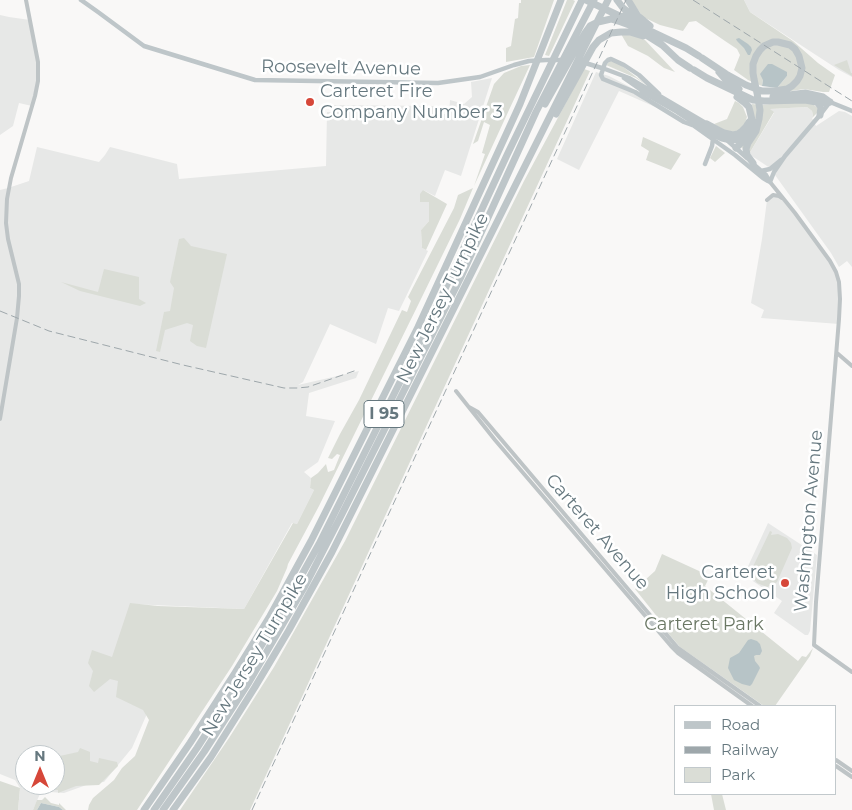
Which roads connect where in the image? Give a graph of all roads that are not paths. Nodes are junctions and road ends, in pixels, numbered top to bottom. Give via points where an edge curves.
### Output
1 (26, 0) edge
2 (81, 0) edge
3 (559, 0) edge
4 (582, 0) edge
5 (592, 0) edge
6 (608, 0) edge
7 (617, 0) edge
8 (628, 0) edge
9 (634, 23) junction
10 (670, 40) junction
11 (714, 67) junction
12 (616, 73) junction
13 (754, 79) junction
14 (719, 84) junction
15 (643, 91) junction
16 (666, 100) junction
17 (740, 100) junction
18 (817, 102) junction
19 (830, 102) junction
20 (852, 111) edge
21 (820, 115) junction
22 (692, 125) junction
23 (707, 127) junction
24 (526, 134) junction
25 (542, 134) junction
26 (713, 139) junction
27 (734, 150) junction
28 (784, 157) junction
29 (752, 163) junction
30 (705, 164) dead end
31 (761, 171) junction
32 (770, 182) junction
33 (767, 200) dead end
34 (786, 201) junction
35 (837, 353) junction
36 (852, 366) edge
37 (456, 391) dead end
38 (468, 406) junction
39 (0, 419) edge
40 (852, 672) edge
41 (751, 705) edge
42 (759, 705) edge
43 (837, 761) edge
44 (837, 767) edge
45 (852, 771) edge
46 (852, 777) edge
47 (144, 810) edge
48 (154, 810) edge
49 (163, 810) edge
50 (173, 810) edge

1 - 39 street via 38,62 38,81 7,199 6,223 19,296
2 - 12 main road, Roosevelt Avenue via 144,46 258,81 438,83 480,77 529,61 546,60 586,63
3 - 47 highway, New Jersey Turnpike / I 95 via 520,104 418,327 311,541 240,666
4 - 9 highway
4 - 48 highway, New Jersey Turnpike / I 95 via 433,314 319,544 242,678
5 - 9 highway
5 - 24 highway, New Jersey Turnpike / I 95
6 - 25 highway, New Jersey Turnpike / I 95
7 - 9 highway
8 - 9 highway
9 - 10 highway
9 - 10 highway via 650,27
9 - 14 highway via 640,35 662,45 678,60
9 - 24 highway via 602,20 590,26
9 - 25 highway via 598,40
10 - 11 highway
11 - 13 highway via 754,88 781,91 790,88 799,78 802,68 798,53 787,44 772,42 757,54
11 - 19 highway via 728,82 753,96 765,98 805,93
12 - 15 main road, Roosevelt Avenue
12 - 16 main road, Roosevelt Avenue
13 - 23 highway via 756,116 750,133 731,140 719,137
13 - 29 highway via 760,113 746,149
14 - 17 highway
14 - 18 highway via 757,101
15 - 22 main road, Roosevelt Avenue
15 - 23 highway
16 - 22 main road via 628,67 613,59 606,62 602,78 635,92
16 - 23 main road, Roosevelt Avenue
17 - 23 highway via 750,116 742,131 727,134
17 - 27 highway via 749,107 752,122 746,137
18 - 19 highway
18 - 21 highway via 821,107
19 - 20 main road
19 - 21 main road
21 - 28 main road
22 - 26 main road, Roosevelt Avenue
23 - 27 main road, Roosevelt Avenue
24 - 49 highway, New Jersey Turnpike / I 95 via 460,279 305,586 244,689
25 - 50 highway, New Jersey Turnpike / I 95 via 316,582 251,694
26 - 27 main road, Roosevelt Avenue
26 - 30 main road
27 - 29 main road, Roosevelt Avenue
27 - 32 main road, Roosevelt Avenue
28 - 31 main road via 770,169
28 - 32 main road
29 - 31 main road, Roosevelt Avenue
31 - 32 main road, Roosevelt Avenue
32 - 34 street, Roosevelt Avenue
33 - 34 street via 776,195
34 - 35 street, Roosevelt Avenue via 836,272 840,299
35 - 36 street
35 - 40 street, Washington Avenue via 814,645
37 - 38 street, Carteret Avenue
38 - 41 street, Carteret Avenue via 671,646
38 - 42 street, Carteret Avenue via 478,412 678,648
43 - 45 street
44 - 46 street

